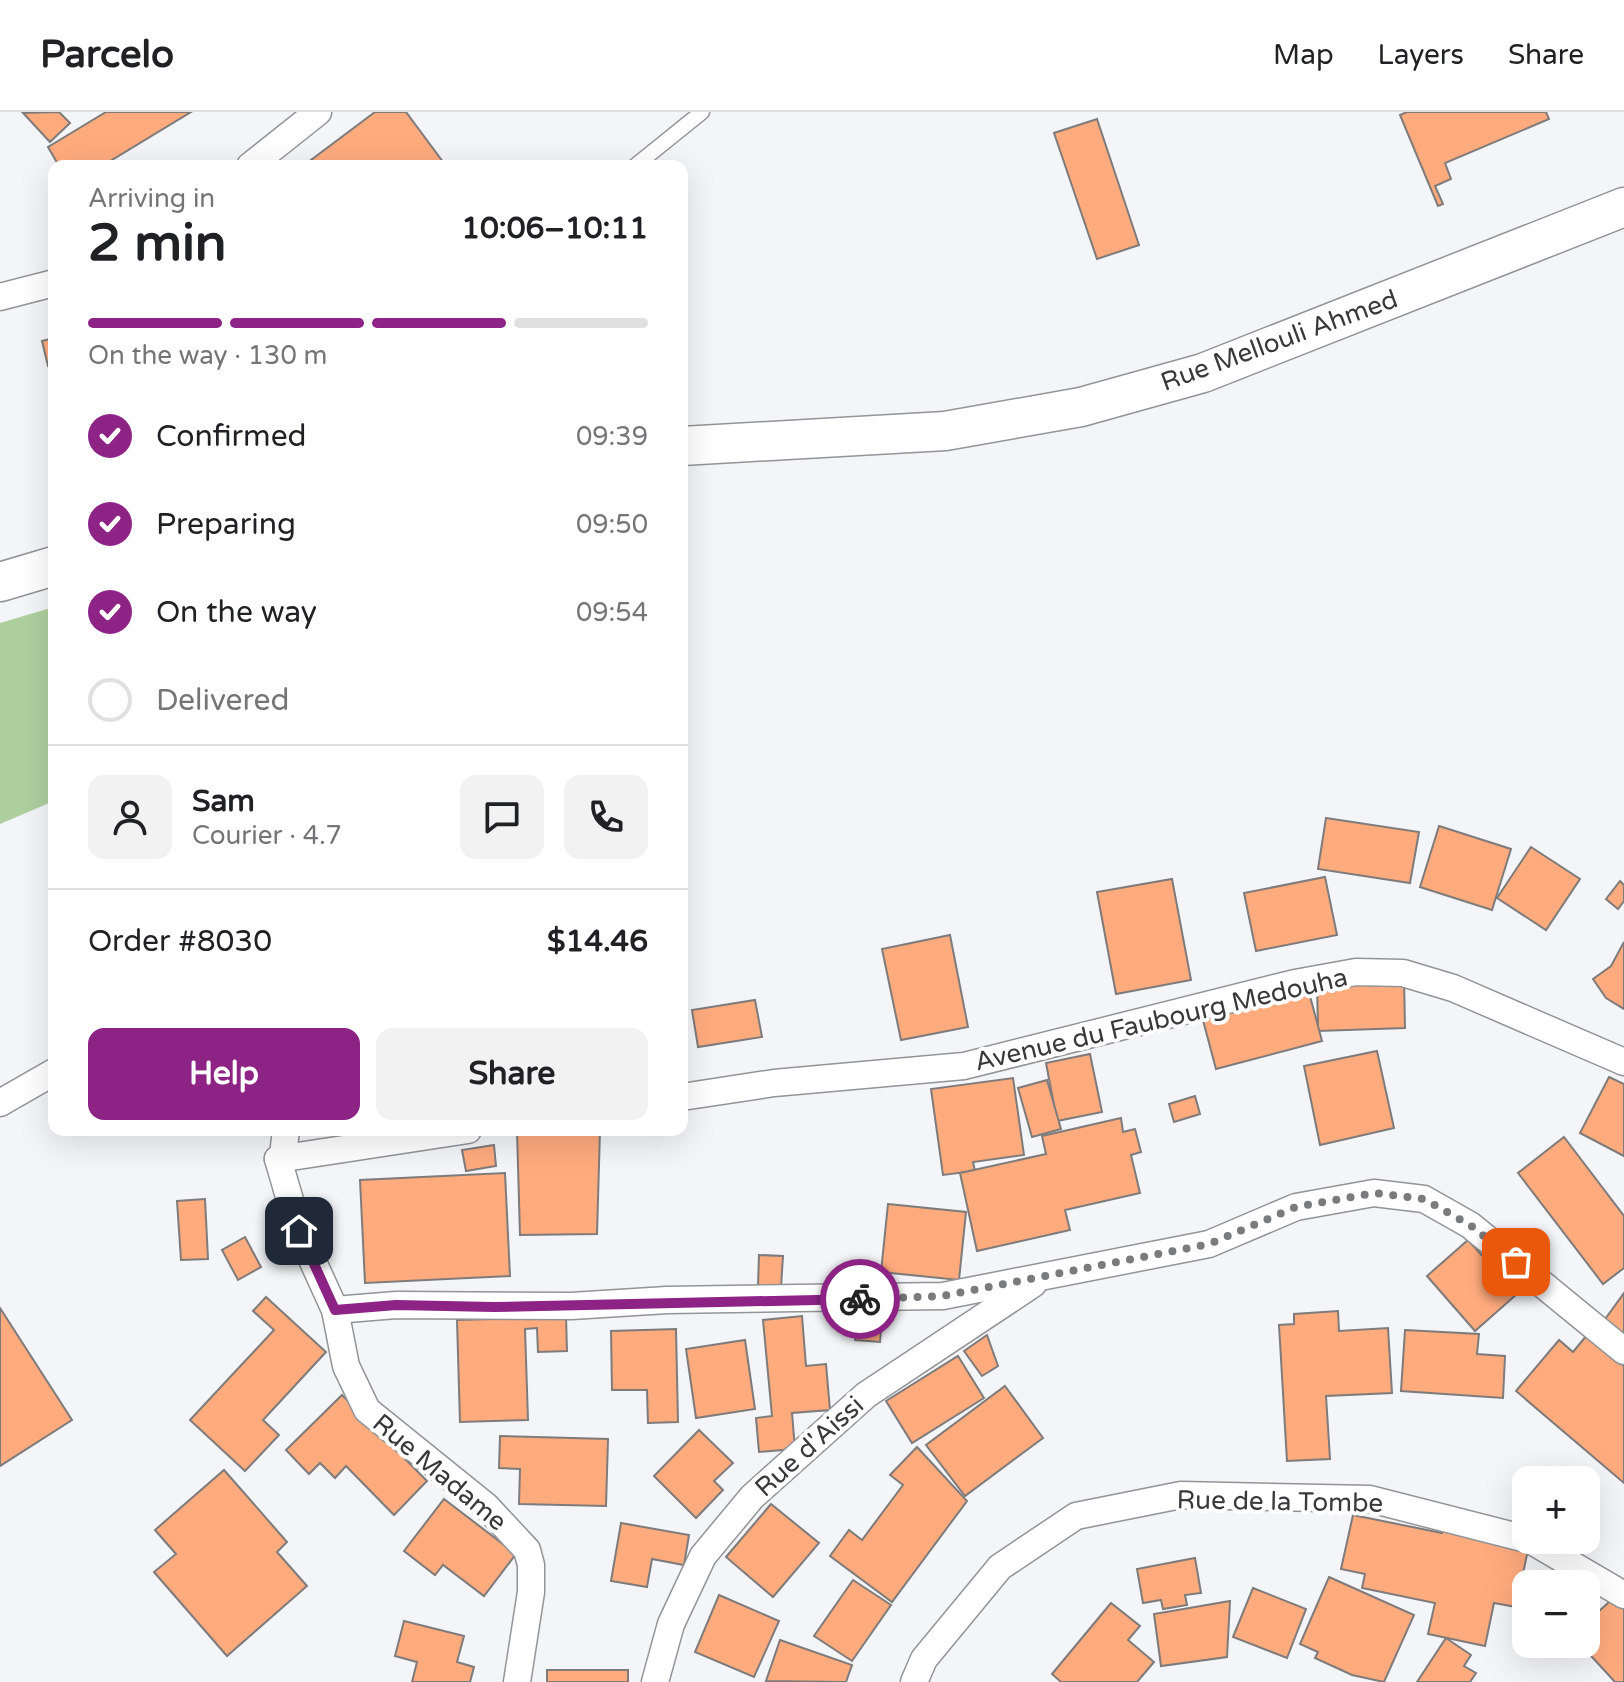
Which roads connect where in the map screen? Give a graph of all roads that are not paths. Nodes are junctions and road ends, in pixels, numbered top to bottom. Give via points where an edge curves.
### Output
1 (318, 112) edge
2 (702, 112) edge
3 (258, 160) edge
4 (642, 160) edge
5 (1624, 207) edge
6 (48, 285) edge
7 (0, 297) edge
8 (688, 446) edge
9 (48, 568) edge
10 (0, 582) edge
11 (1624, 1062) edge
12 (48, 1075) edge
13 (688, 1096) edge
14 (0, 1103) edge
15 (285, 1136) edge
16 (429, 1136) edge
17 (278, 1159) junction
18 (1042, 1277) junction
19 (335, 1310) junction
20 (1624, 1351) edge
21 (1512, 1536) edge
22 (1552, 1554) edge
23 (1624, 1595) edge
24 (517, 1682) edge
25 (655, 1682) edge
26 (914, 1682) edge

1 - 3 street
2 - 4 lane
5 - 8 street, Rue Mellouli Ahmed via 1203,373 1081,407 945,431
6 - 7 street
9 - 10 street
11 - 13 street, Avenue du Faubourg Medouha via 1453,988 1403,973 1356,972 964,1066
12 - 14 street
15 - 17 street
16 - 17 street
17 - 19 street, Rue Madame via 299,1231
18 - 19 street via 943,1296
18 - 20 street via 1209,1244 1296,1207 1331,1199 1374,1193 1424,1199 1470,1225
18 - 25 street, Rue d'Aissi via 866,1395 752,1497 703,1556 671,1624
19 - 24 street, Rue Madame via 346,1366 367,1410 486,1506 527,1550 531,1592
21 - 26 street, Rue de la Tombe via 1370,1499 1181,1495 1076,1516 1000,1567 924,1659
22 - 23 street, Rue de la Tombe

